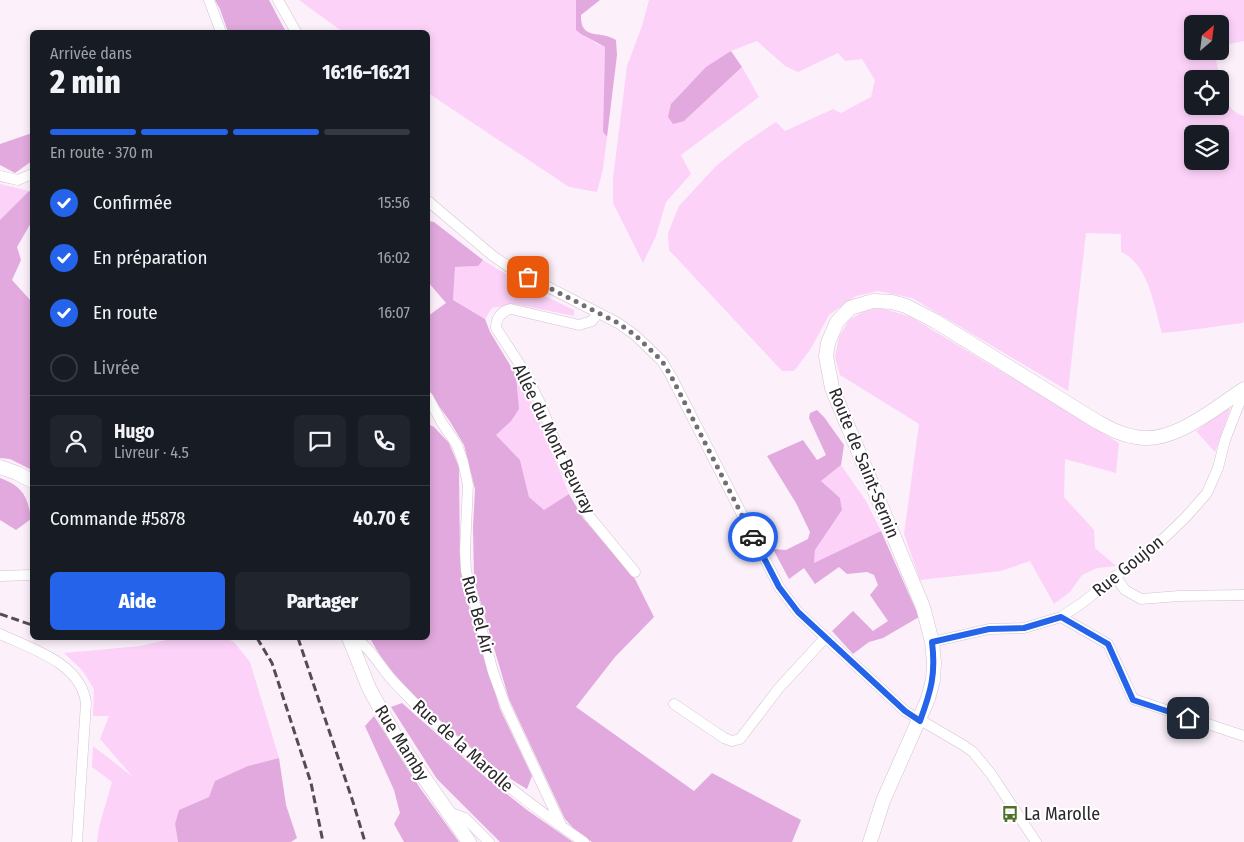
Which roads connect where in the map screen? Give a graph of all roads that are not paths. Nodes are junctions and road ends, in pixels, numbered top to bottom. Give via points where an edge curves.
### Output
1 (208, 0) edge
2 (278, 0) edge
3 (220, 30) edge
4 (295, 30) edge
5 (30, 175) edge
6 (0, 176) edge
7 (430, 203) edge
8 (598, 313) junction
9 (1244, 390) edge
10 (430, 401) edge
11 (0, 467) edge
12 (30, 481) edge
13 (635, 572) dead end
14 (30, 575) edge
15 (0, 576) edge
16 (1115, 576) junction
17 (1244, 595) edge
18 (1061, 617) junction
19 (0, 634) edge
20 (825, 638) junction
21 (350, 640) edge
22 (356, 640) edge
23 (932, 642) junction
24 (674, 704) dead end
25 (920, 721) junction
26 (1244, 736) edge
27 (446, 811) junction
28 (562, 827) junction
29 (77, 842) edge
30 (469, 842) edge
31 (489, 842) edge
32 (584, 842) edge
33 (870, 842) edge
34 (1036, 842) edge

1 - 3 street
2 - 4 street
5 - 6 street via 18,180
7 - 8 street via 493,256
8 - 13 street, Allée du Mont Beuvray via 592,321 579,325 511,309 501,313 496,328 524,371 590,516
8 - 20 street via 635,335 662,361 779,587 798,612
9 - 16 street, Rue Goujon via 1207,493 1163,539
9 - 23 street, Route de Saint-Sernin via 1192,424 1161,437 1138,438 1096,421 906,306 873,301 850,308 837,322 828,343 826,356 832,388 923,607
10 - 28 street, Rue Bel Air via 458,445 463,462 468,485 466,571 493,672
11 - 12 street
14 - 15 street
16 - 17 street via 1125,590 1141,599
16 - 18 street, Rue Goujon
18 - 23 street, Rue Goujon via 1024,628 989,629
18 - 26 street via 1108,644 1133,700
19 - 29 street via 58,662 79,682 84,693
20 - 24 street via 740,739 732,742 724,738
20 - 25 street
21 - 27 street, Rue Mamby via 369,688 397,739
22 - 28 street, Rue de la Marolle via 424,714 489,772
23 - 25 street, Route de Saint-Sernin via 932,680
25 - 33 street, Route de Saint-Sernin via 883,801
25 - 34 street via 973,752
27 - 30 street, Rue Mamby
27 - 31 street via 465,818
28 - 32 street, Rue de la Marolle

